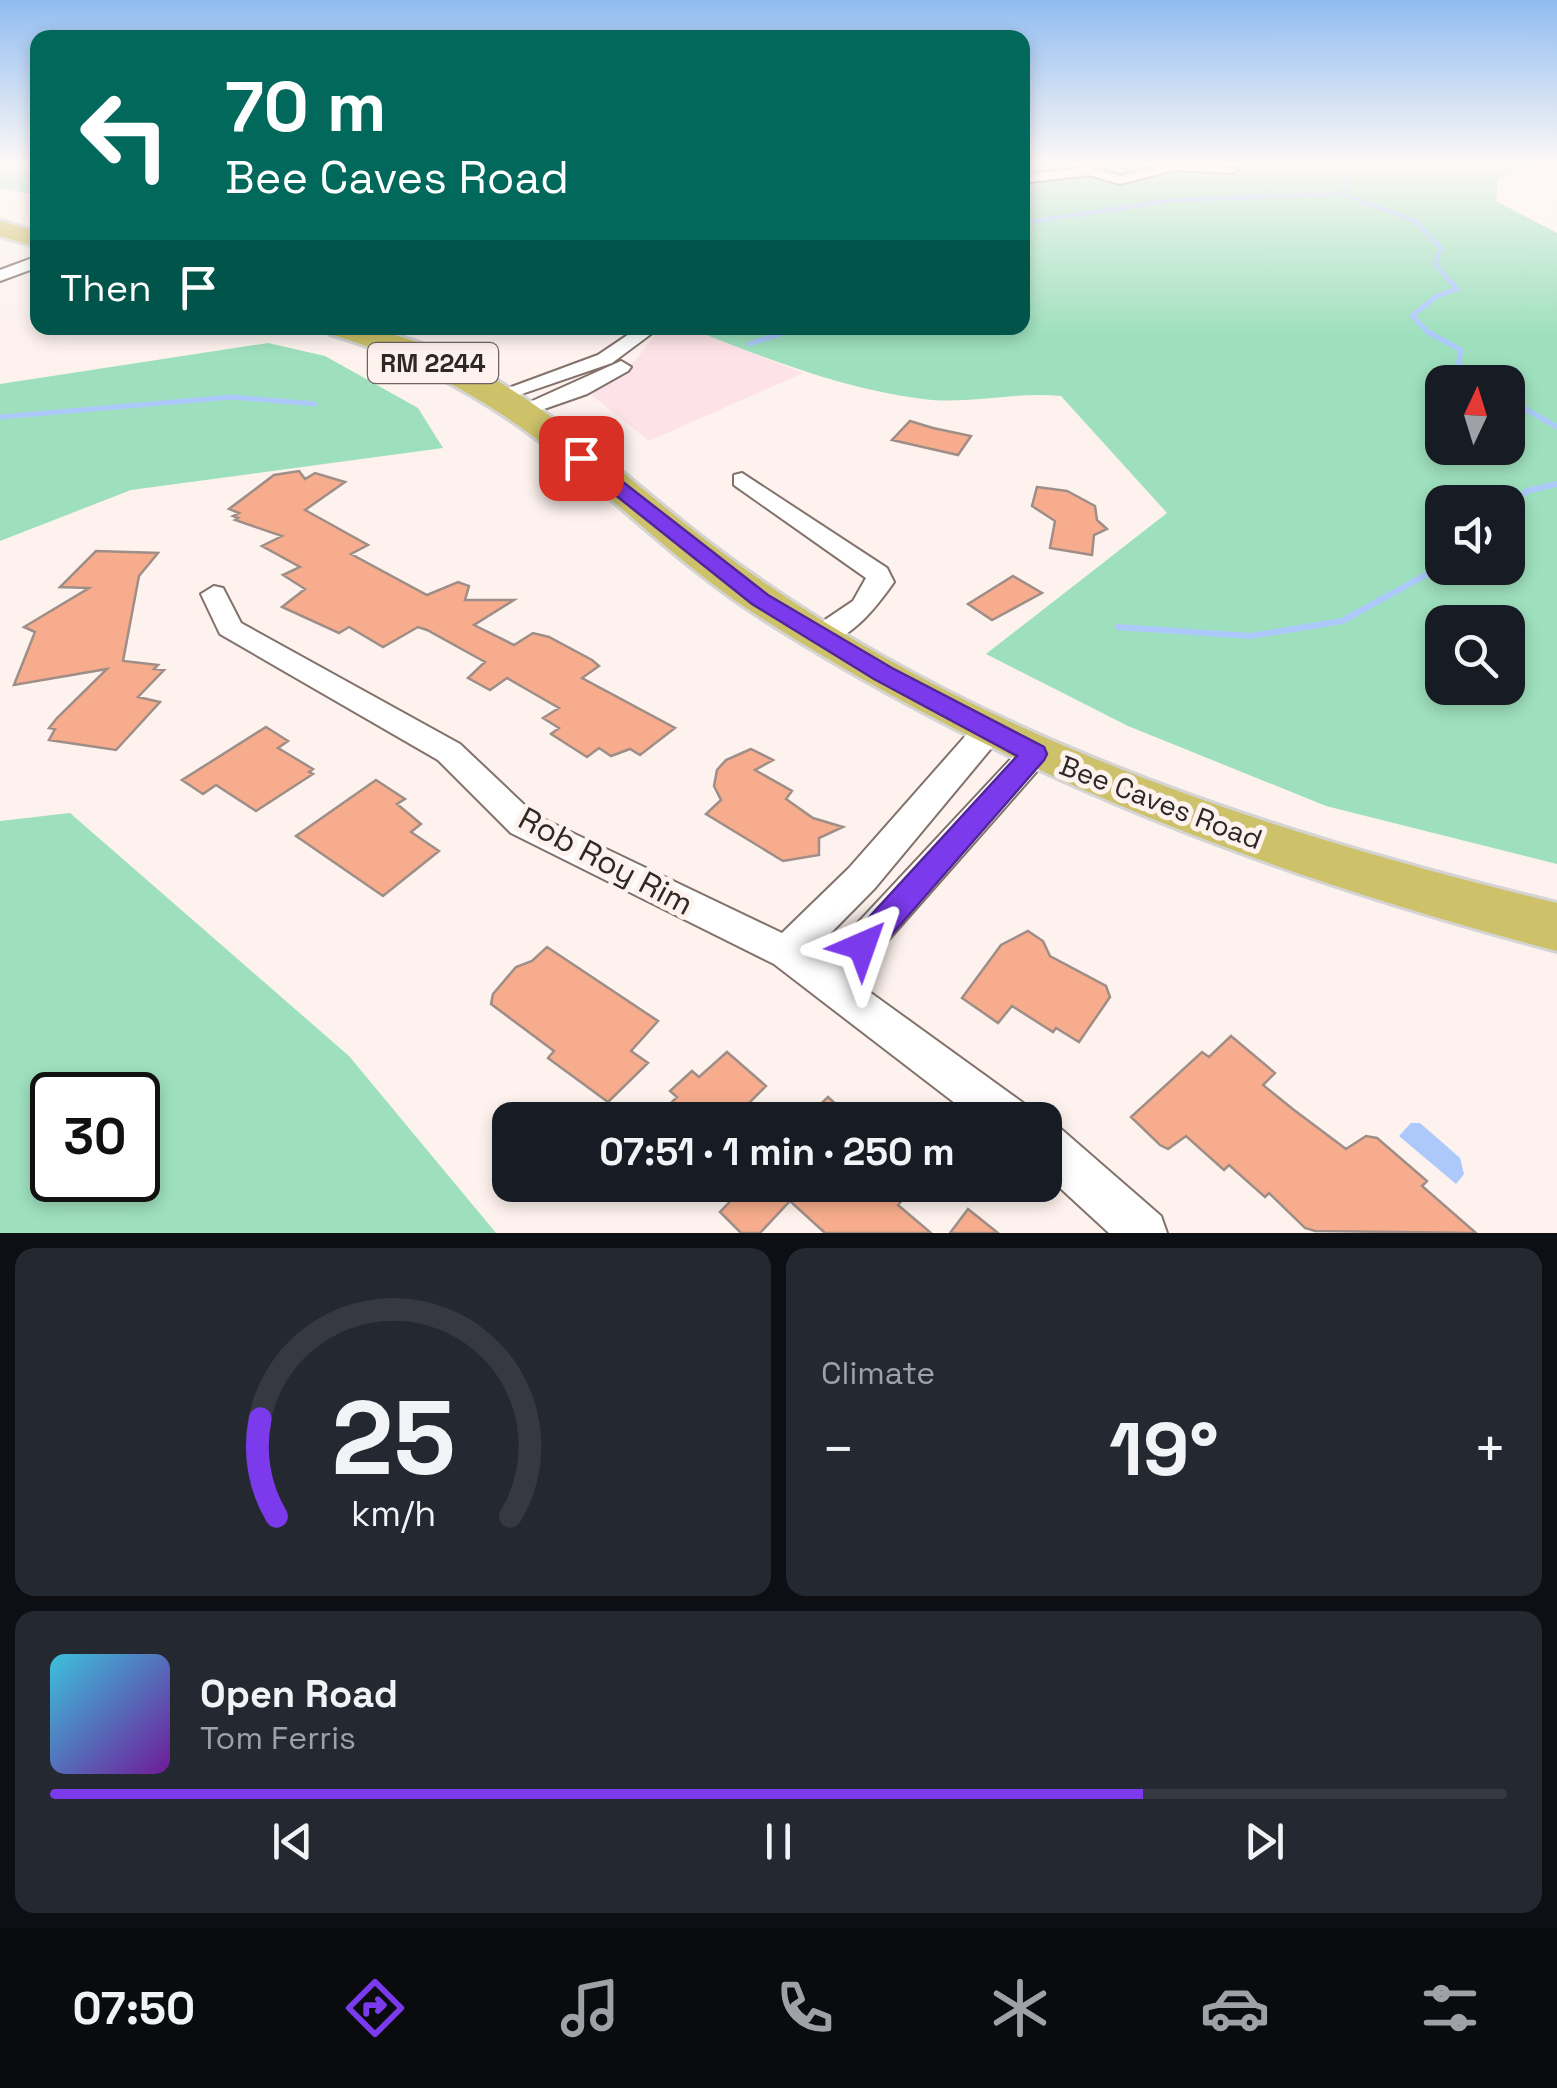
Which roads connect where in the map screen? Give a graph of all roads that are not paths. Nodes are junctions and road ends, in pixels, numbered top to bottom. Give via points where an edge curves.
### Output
1 (0, 228) edge
2 (30, 237) edge
3 (30, 264) edge
4 (0, 276) edge
5 (30, 277) edge
6 (0, 287) edge
7 (359, 335) edge
8 (649, 335) edge
9 (509, 404) junction
10 (742, 480) dead end
11 (214, 594) dead end
12 (820, 636) junction
13 (987, 732) junction
14 (1034, 754) junction
15 (1557, 926) edge
16 (787, 953) junction
17 (825, 985) junction
18 (986, 1102) edge
19 (1062, 1159) edge
20 (1144, 1233) edge

1 - 2 main road
3 - 4 street
5 - 6 street
7 - 9 main road, Bee Caves Road / RM 2244 via 428,360
8 - 9 street via 649,344 626,364 580,390
9 - 12 main road, Bee Caves Road / RM 2244 via 760,599
10 - 12 street via 878,574 880,582 864,606
11 - 16 street, Rob Roy Rim via 230,628 449,752 524,824
12 - 13 main road, Bee Caves Road / RM 2244
13 - 14 main road, Bee Caves Road / RM 2244
13 - 16 street via 862,878
14 - 15 main road, Bee Caves Road / RM 2244 via 1217,827
14 - 17 street
16 - 17 street, Rob Roy Rim
17 - 18 street, Rob Roy Rim
19 - 20 street

